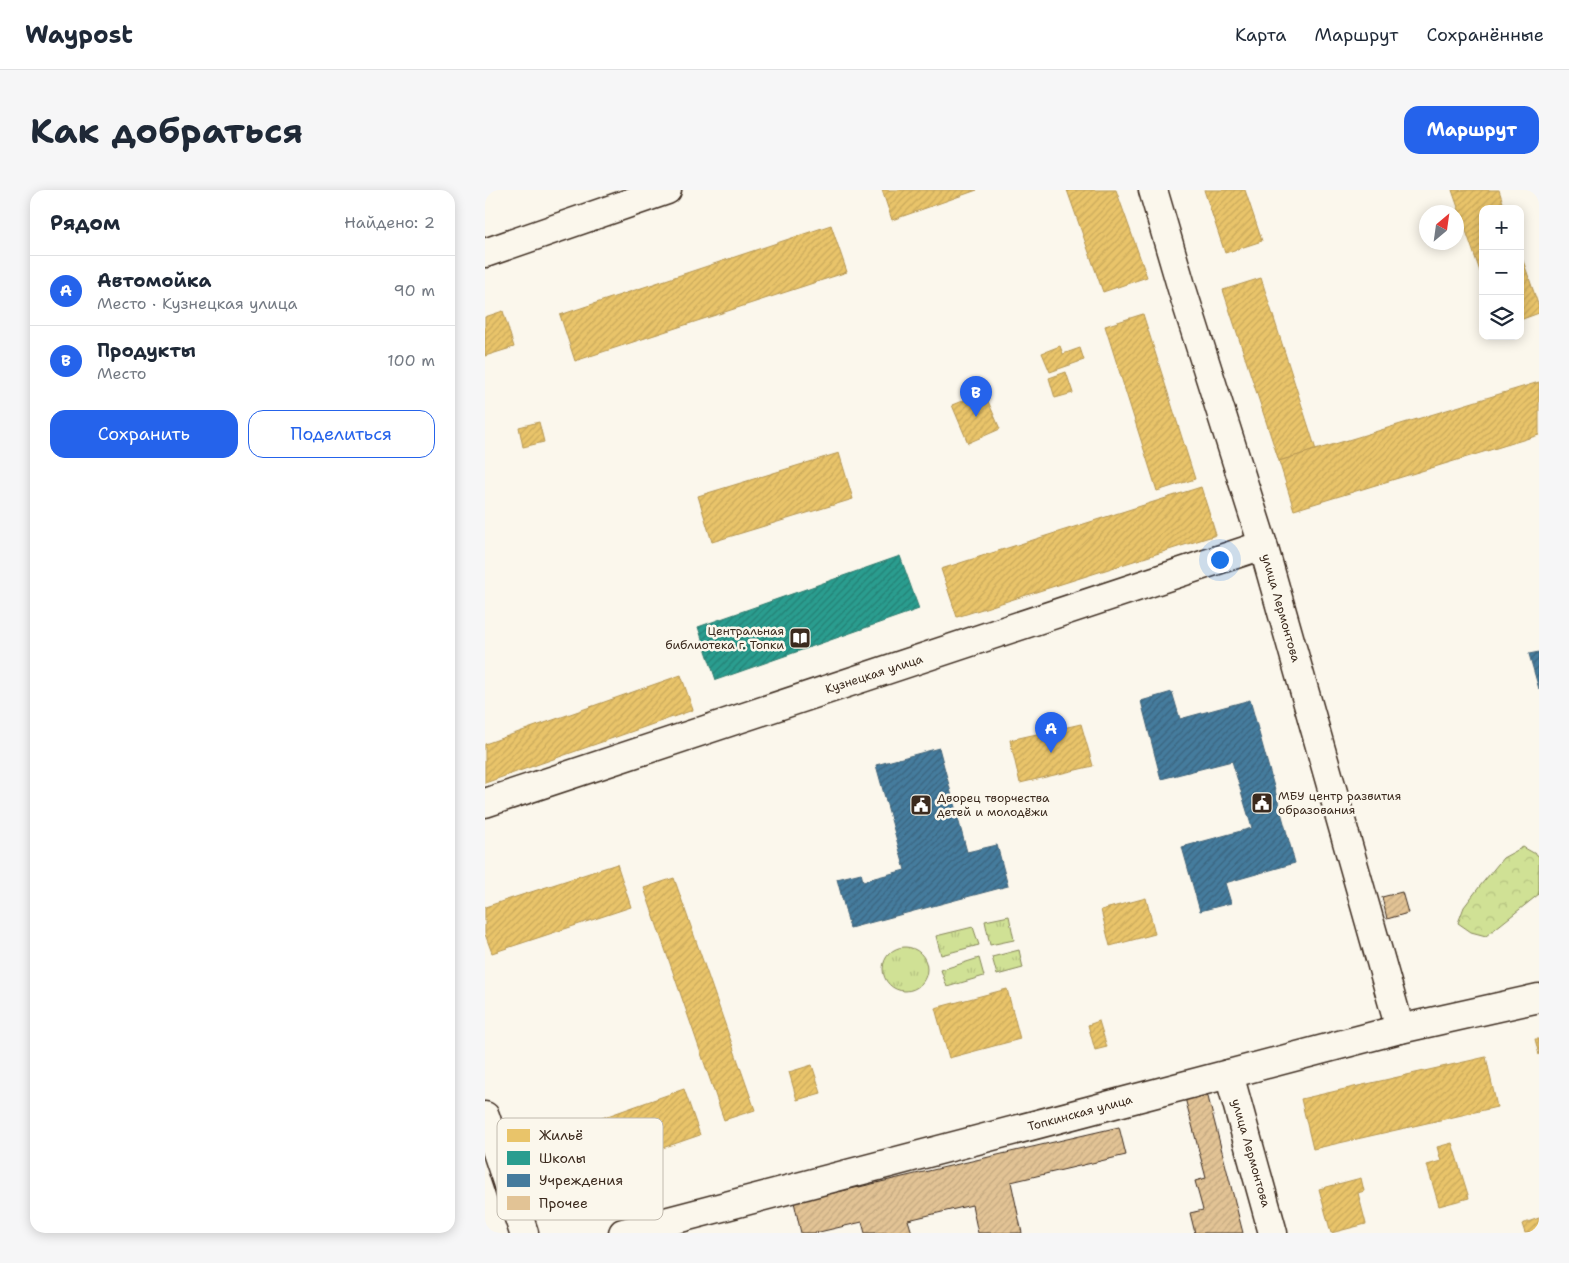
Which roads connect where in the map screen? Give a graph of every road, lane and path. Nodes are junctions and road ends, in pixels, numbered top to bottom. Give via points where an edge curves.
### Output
1 (667, 190) edge
2 (1153, 190) edge
3 (485, 253) edge
4 (1263, 545) junction
5 (485, 803) edge
6 (1539, 998) edge
7 (1400, 1029) junction
8 (1229, 1074) junction
9 (485, 1116) edge
10 (497, 1152) edge
11 (520, 1220) edge
12 (524, 1233) edge
13 (623, 1233) edge
14 (1273, 1233) edge

1 - 3 street
2 - 4 street, улица Лермонтова
4 - 5 street, Кузнецкая улица
4 - 7 street, улица Лермонтова
6 - 7 street, Топкинская улица
7 - 8 street, Топкинская улица
8 - 13 street, Топкинская улица
8 - 14 street, улица Лермонтова
9 - 10 street
11 - 12 street

